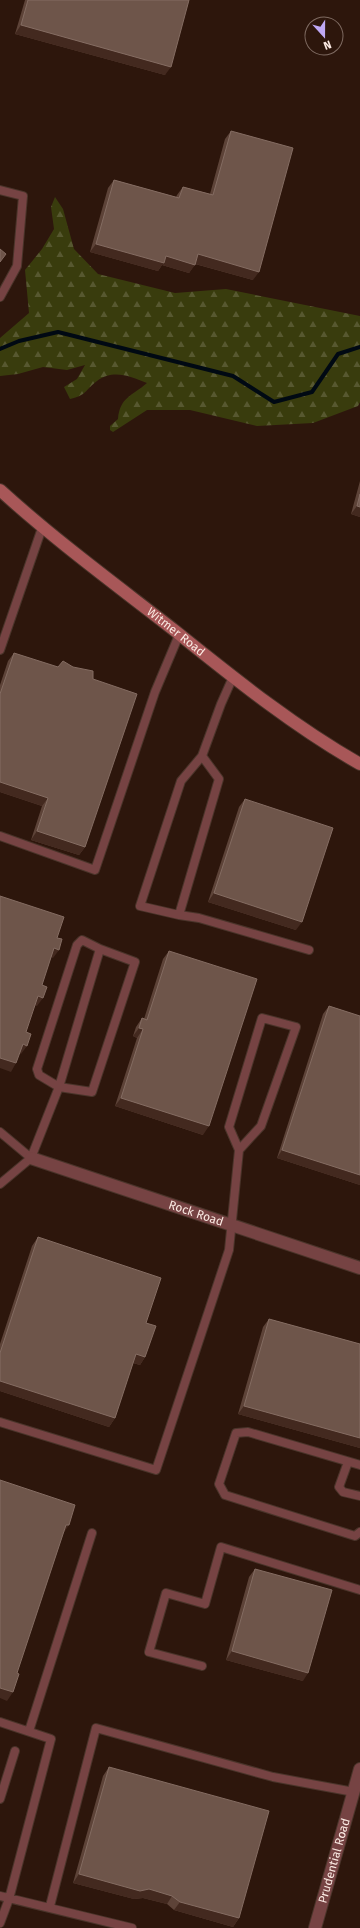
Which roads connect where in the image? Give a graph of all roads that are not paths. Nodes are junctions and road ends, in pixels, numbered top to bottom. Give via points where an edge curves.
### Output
1 (0, 190) edge
2 (0, 297) edge
3 (0, 490) edge
4 (42, 528) junction
5 (179, 635) junction
6 (0, 650) edge
7 (233, 677) junction
8 (202, 756) junction
9 (360, 764) edge
10 (0, 836) edge
11 (179, 915) junction
12 (100, 949) junction
13 (309, 950) dead end
14 (58, 1086) junction
15 (0, 1132) edge
16 (239, 1150) junction
17 (31, 1158) junction
18 (0, 1184) edge
19 (231, 1224) junction
20 (360, 1268) edge
21 (0, 1422) edge
22 (348, 1462) junction
23 (360, 1465) edge
24 (360, 1496) edge
25 (360, 1532) edge
26 (92, 1533) dead end
27 (360, 1590) edge
28 (202, 1666) dead end
29 (0, 1722) edge
30 (29, 1731) junction
31 (16, 1751) dead end
32 (360, 1769) edge
33 (357, 1793) edge
34 (0, 1799) edge
35 (0, 1896) edge
36 (9, 1899) junction
37 (50, 1906) junction
38 (0, 1923) edge
39 (132, 1928) edge
40 (315, 1928) edge

1 - 2 lane via 23,196 17,266
3 - 4 street, Witmer Road
4 - 5 street, Witmer Road
4 - 6 lane
5 - 7 street, Witmer Road
5 - 10 lane via 155,692 95,870
7 - 8 lane
7 - 9 street, Witmer Road via 320,741
8 - 11 lane via 219,779
8 - 11 lane via 181,781 140,906
11 - 13 lane via 200,918
12 - 14 lane
12 - 14 lane via 82,940 76,945 37,1070 39,1075
12 - 14 lane via 135,962 92,1092
14 - 17 lane
15 - 17 lane
16 - 16 lane via 261,1126 296,1027 262,1018 229,1127
16 - 19 lane
17 - 18 lane
17 - 19 street, Rock Road
19 - 20 street, Rock Road
19 - 21 lane via 230,1250 156,1470
22 - 23 lane
22 - 24 lane via 339,1486 343,1492
22 - 25 lane via 248,1432 236,1433 219,1484 225,1494 354,1536
26 - 30 lane
27 - 28 lane via 221,1547 205,1604 166,1593 150,1652
29 - 30 lane
30 - 36 lane via 51,1739
31 - 34 lane
32 - 33 street, Prudential Road
33 - 37 lane via 273,1777 96,1728
33 - 40 street, Prudential Road
35 - 36 lane
36 - 37 lane
36 - 38 lane
37 - 39 lane

